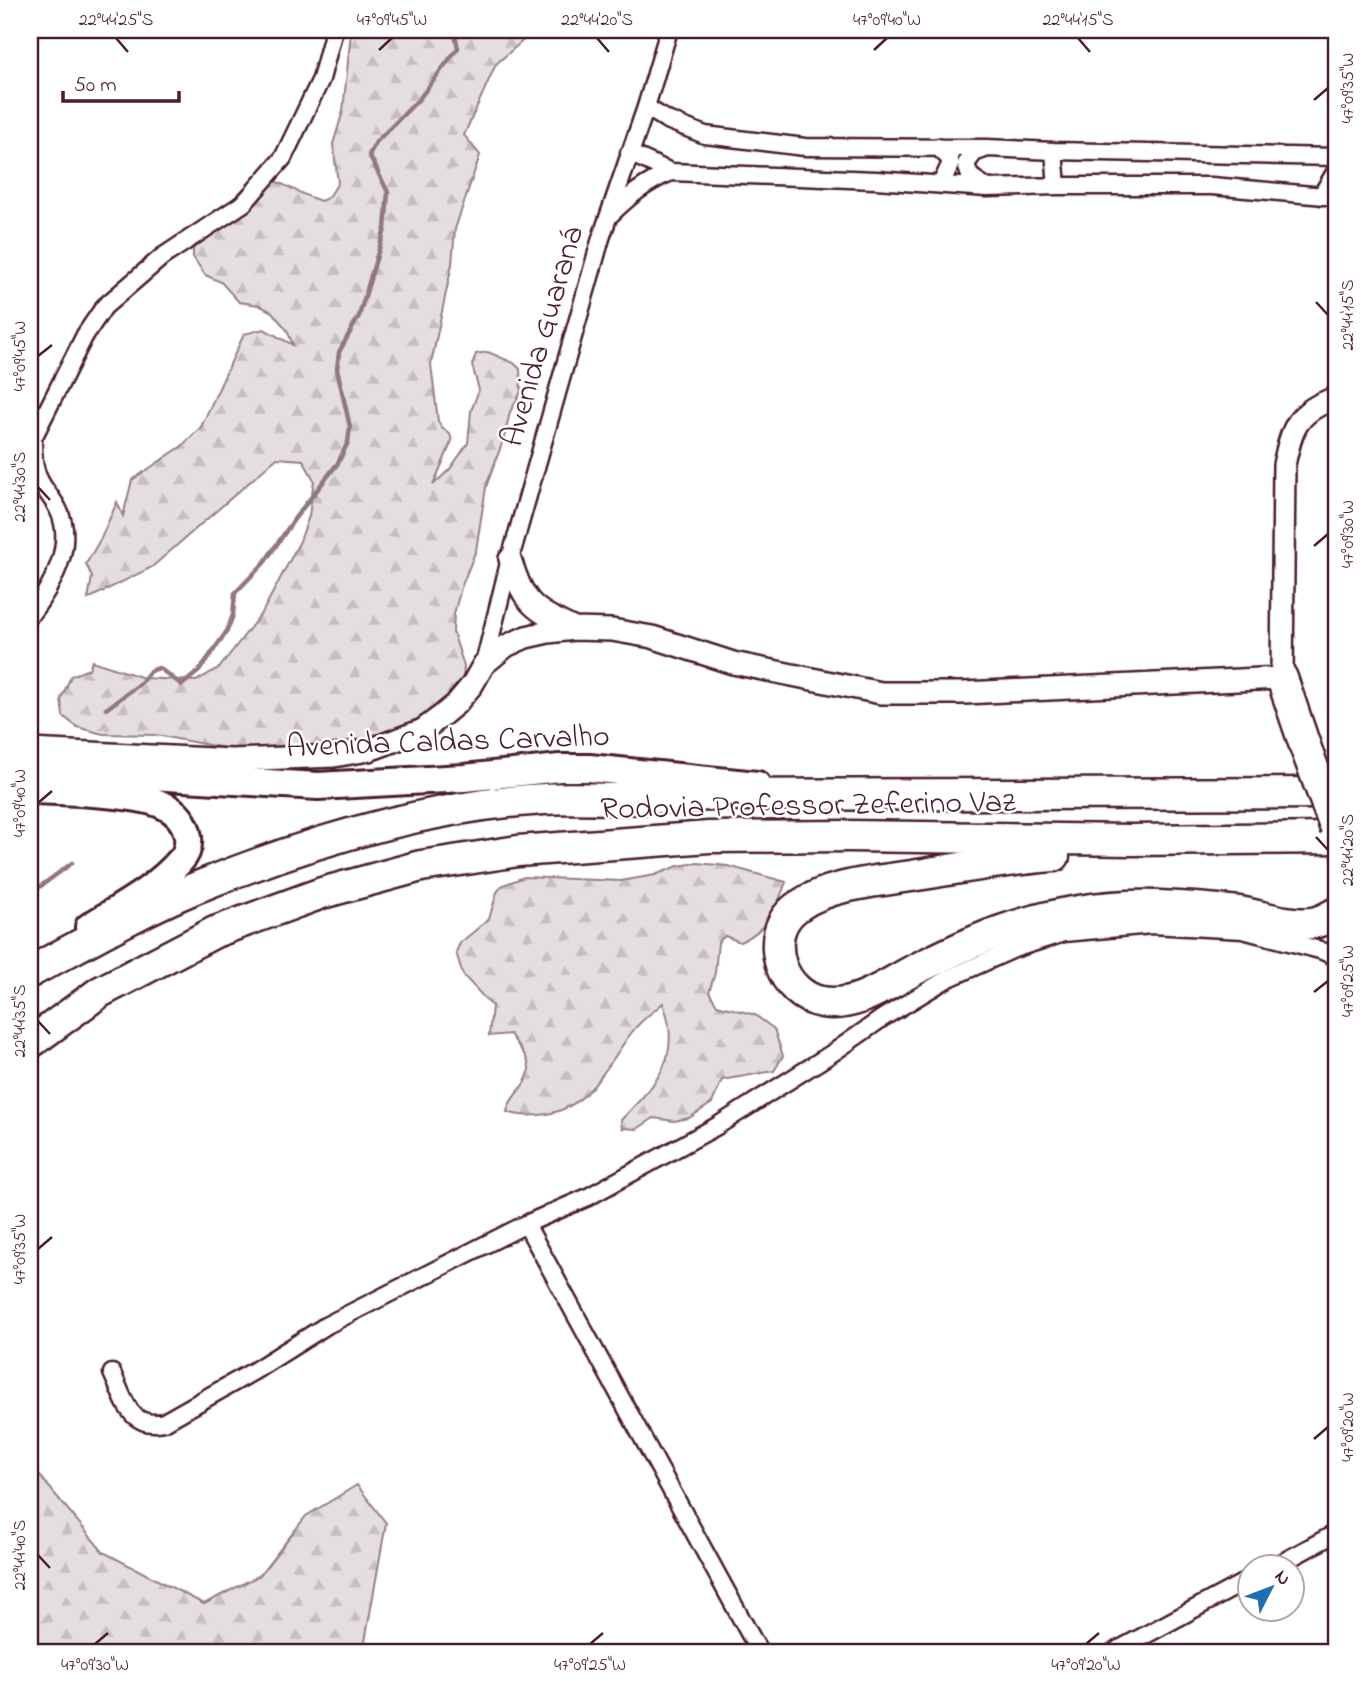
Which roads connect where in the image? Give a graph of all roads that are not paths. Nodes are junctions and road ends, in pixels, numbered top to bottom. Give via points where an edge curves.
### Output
1 (334, 30) edge
2 (669, 30) edge
3 (646, 107) junction
4 (805, 147) junction
5 (938, 147) junction
6 (988, 148) junction
7 (1054, 152) junction
8 (629, 153) junction
9 (1336, 157) edge
10 (1336, 171) edge
11 (671, 172) junction
12 (785, 176) junction
13 (941, 184) junction
14 (1057, 186) junction
15 (988, 188) junction
16 (1329, 196) edge
17 (607, 217) junction
18 (1336, 398) edge
19 (510, 559) junction
20 (30, 615) edge
21 (574, 629) junction
22 (484, 664) junction
23 (1282, 678) junction
24 (30, 750) edge
25 (30, 769) edge
26 (30, 790) edge
27 (825, 793) junction
28 (1336, 793) edge
29 (1336, 829) edge
30 (1336, 838) edge
31 (1131, 840) junction
32 (1336, 913) edge
33 (1336, 957) edge
34 (30, 967) edge
35 (30, 972) edge
36 (30, 1043) edge
37 (526, 1224) junction
38 (112, 1373) dead end
39 (1336, 1533) edge
40 (1296, 1554) edge
41 (1236, 1587) edge
42 (760, 1653) edge
43 (1112, 1653) edge

1 - 20 street via 321,79 283,158 244,203 162,257 104,307 85,335 33,438 38,478 66,530 62,555
2 - 3 street, Avenida Guaraná
3 - 4 street via 705,135
3 - 8 street, Avenida Guaraná
4 - 5 street
4 - 12 street via 793,158
5 - 6 street
5 - 13 street via 950,159
6 - 7 street
6 - 15 street via 974,153 966,164 970,176
7 - 9 street
7 - 14 street
8 - 11 street
8 - 17 street, Avenida Guaraná
10 - 16 street
11 - 12 street
11 - 17 street via 633,192
12 - 13 street
13 - 15 street
14 - 15 street
14 - 16 street via 1212,186
17 - 19 street, Avenida Guaraná
18 - 23 street via 1305,412 1291,435 1284,465
19 - 21 street via 520,590 535,609
19 - 22 street, Avenida Guaraná
21 - 22 street via 526,637
21 - 23 street via 652,637 733,663 881,693
22 - 24 street, Avenida Caldas Carvalho via 456,704 423,730 369,750 232,760
23 - 29 highway, bridge
25 - 27 main road, Avenida Caldas Carvalho via 318,786 589,768
26 - 34 main road via 162,804 178,814 187,828 188,843 180,862 150,887
27 - 28 highway, Rodovia Professor Zeferino Vaz
27 - 35 highway, Rodovia Professor Zeferino Vaz via 543,799 406,820 302,848 194,889
30 - 31 highway, Rodovia Professor Zeferino Vaz
31 - 32 highway via 1084,855 1023,858 819,894 798,905 782,922 777,938 784,973 805,995 834,1003 867,995 955,949 1053,916 1118,906 1155,906 1314,923
31 - 36 highway, Rodovia Professor Zeferino Vaz via 709,837 518,851 421,866 322,893 215,932 100,992
33 - 37 street via 1243,930 1152,925 1064,933 1014,949 947,979 717,1126 588,1197
37 - 38 street via 327,1325 164,1422 138,1422
37 - 42 street
39 - 40 street
41 - 43 street

